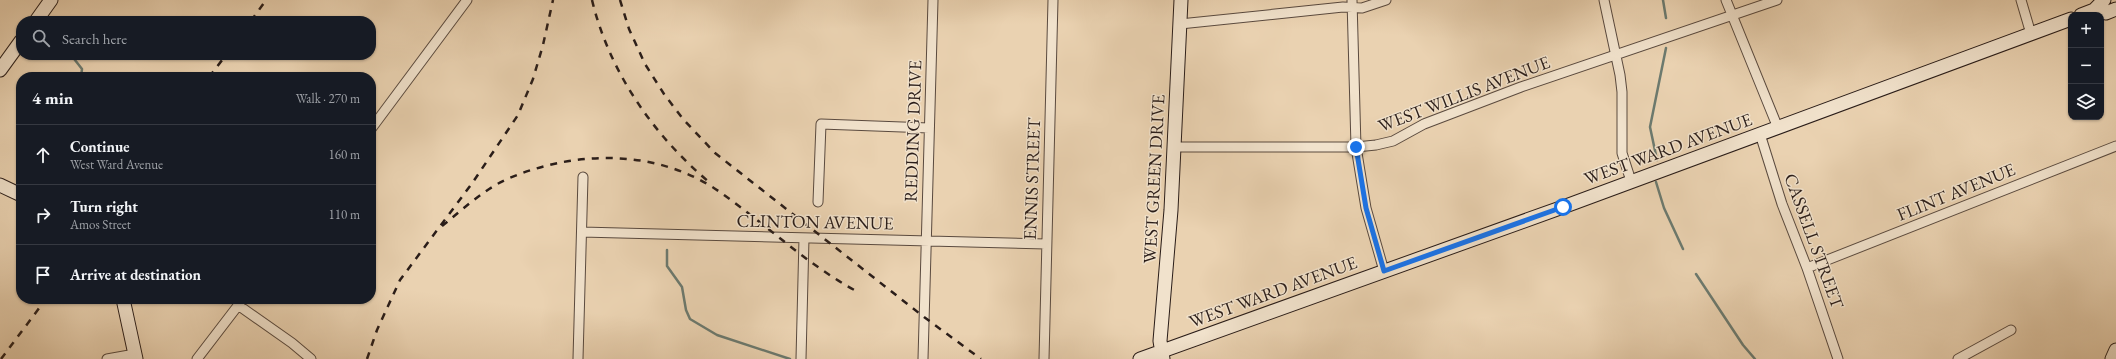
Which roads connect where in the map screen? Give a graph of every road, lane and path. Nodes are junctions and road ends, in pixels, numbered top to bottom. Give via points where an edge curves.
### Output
1 (51, 0) edge
2 (467, 0) edge
3 (932, 0) edge
4 (1054, 0) edge
5 (1181, 0) edge
6 (1386, 0) edge
7 (1604, 0) edge
8 (1726, 0) edge
9 (1776, 0) edge
10 (2021, 0) edge
11 (2104, 0) edge
12 (1352, 4) edge
13 (2116, 9) edge
14 (2094, 10) junction
15 (2089, 12) edge
16 (1732, 15) junction
17 (40, 16) edge
18 (2068, 20) edge
19 (1180, 24) junction
20 (2030, 34) junction
21 (16, 48) edge
22 (1615, 55) junction
23 (0, 70) edge
24 (376, 122) edge
25 (929, 128) junction
26 (1778, 128) junction
27 (1760, 134) junction
28 (2116, 146) edge
29 (1174, 147) junction
30 (1356, 147) junction
31 (583, 177) dead end
32 (1631, 181) junction
33 (0, 185) edge
34 (16, 193) edge
35 (818, 202) dead end
36 (582, 232) junction
37 (804, 238) junction
38 (926, 241) junction
39 (1046, 244) junction
40 (1807, 268) junction
41 (1384, 271) junction
42 (124, 304) edge
43 (239, 304) edge
44 (243, 304) edge
45 (2012, 330) dead end
46 (2116, 350) edge
47 (1162, 355) edge
48 (136, 356) edge
49 (107, 359) edge
50 (198, 359) edge
51 (311, 359) edge
52 (578, 359) edge
53 (801, 359) edge
54 (923, 359) edge
55 (1044, 359) edge
56 (1140, 359) edge
57 (1838, 359) edge
58 (1958, 359) edge
59 (2112, 359) edge

1 - 17 street
2 - 24 street
3 - 25 street, REDDING DRIVE
4 - 39 street, ENNIS STREET
5 - 19 street, WEST GREEN DRIVE
6 - 12 street via 1362,8
7 - 22 street
8 - 16 street
9 - 16 street, WEST WILLIS AVENUE
10 - 20 street
11 - 14 street
12 - 19 street
12 - 30 street
13 - 14 street via 2106,14
14 - 15 street
16 - 22 street, WEST WILLIS AVENUE
16 - 26 street
18 - 20 street, WEST WARD AVENUE
19 - 29 street, WEST GREEN DRIVE
20 - 26 street, WEST WARD AVENUE
21 - 23 street
22 - 30 street, WEST WILLIS AVENUE via 1454,112 1424,124 1393,141
22 - 32 street via 1622,92 1622,153
25 - 35 street via 821,124
25 - 38 street, REDDING DRIVE
26 - 27 street, WEST WARD AVENUE
27 - 32 street, WEST WARD AVENUE
27 - 40 street, CASSELL STREET via 1782,204
28 - 40 street, FLINT AVENUE
29 - 30 street, WEST WILLIS AVENUE
29 - 47 street, WEST GREEN DRIVE
30 - 41 street via 1366,208
31 - 36 street
32 - 41 street, WEST WARD AVENUE
33 - 34 street
36 - 37 street, CLINTON AVENUE
36 - 52 street
37 - 38 street, CLINTON AVENUE
37 - 53 street
38 - 39 street, CLINTON AVENUE
38 - 54 street, REDDING DRIVE
39 - 55 street, ENNIS STREET
40 - 57 street, CASSELL STREET
41 - 47 street, WEST WARD AVENUE
42 - 48 street
43 - 50 street
44 - 51 street
45 - 58 street
46 - 59 street
47 - 56 street, WEST WARD AVENUE
48 - 49 street

